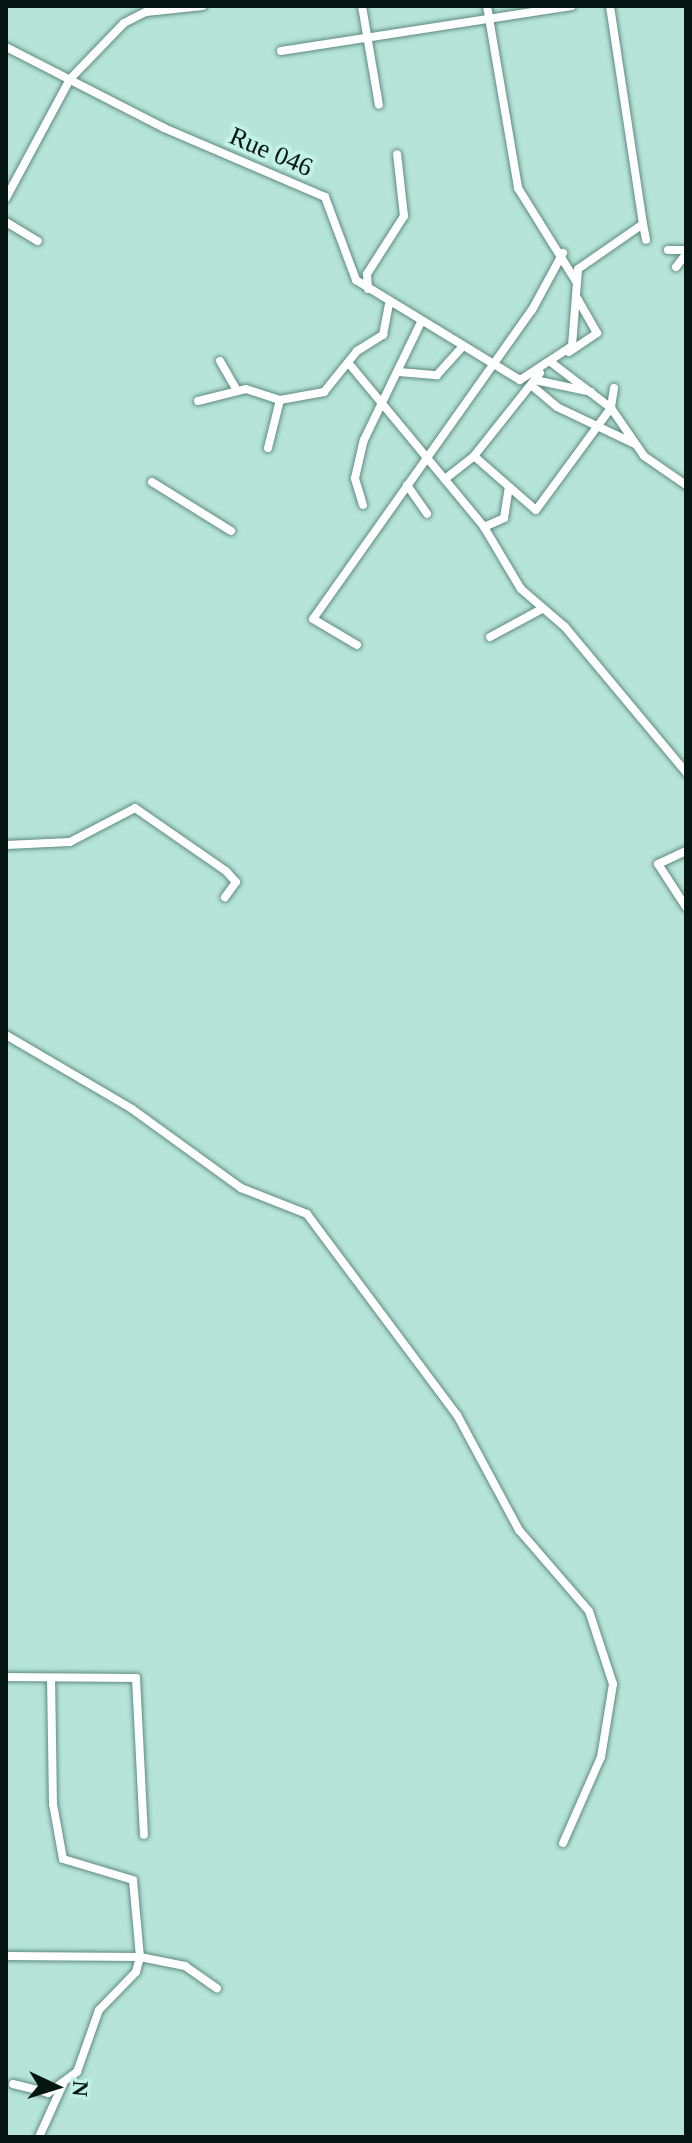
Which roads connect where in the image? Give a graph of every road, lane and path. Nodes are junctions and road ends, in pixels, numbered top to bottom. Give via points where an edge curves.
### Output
1 (203, 6) edge
2 (362, 6) edge
3 (487, 6) edge
4 (572, 6) edge
5 (610, 6) edge
6 (489, 20) junction
7 (368, 41) junction
8 (6, 47) edge
9 (281, 51) dead end
10 (70, 79) junction
11 (379, 105) dead end
12 (397, 154) dead end
13 (6, 198) edge
14 (6, 222) edge
15 (38, 241) dead end
16 (668, 250) dead end
17 (686, 252) edge
18 (563, 253) junction
19 (676, 267) dead end
20 (577, 282) junction
21 (368, 290) junction
22 (577, 297) junction
23 (389, 305) junction
24 (420, 324) junction
25 (462, 347) junction
26 (566, 354) junction
27 (220, 361) dead end
28 (552, 363) junction
29 (351, 366) junction
30 (489, 367) junction
31 (542, 369) junction
32 (399, 372) junction
33 (533, 382) junction
34 (614, 388) dead end
35 (237, 390) junction
36 (591, 392) junction
37 (280, 400) junction
38 (381, 400) junction
39 (198, 401) dead end
40 (611, 408) junction
41 (598, 426) junction
42 (636, 444) junction
43 (268, 448) dead end
44 (474, 456) junction
45 (427, 457) junction
46 (445, 479) junction
47 (152, 482) dead end
48 (407, 485) junction
49 (686, 485) edge
50 (509, 488) junction
51 (363, 505) dead end
52 (427, 514) dead end
53 (484, 527) junction
54 (231, 531) dead end
55 (540, 610) junction
56 (490, 637) dead end
57 (357, 645) dead end
58 (686, 772) edge
59 (6, 845) edge
60 (686, 851) edge
61 (225, 897) dead end
62 (686, 907) edge
63 (6, 1035) edge
64 (6, 1677) edge
65 (51, 1678) junction
66 (144, 1835) dead end
67 (563, 1843) dead end
68 (6, 1956) edge
69 (140, 1957) junction
70 (217, 1988) dead end
71 (64, 2083) junction
72 (13, 2084) dead end
73 (39, 2137) edge

1 - 10 street via 146,12 124,23
2 - 7 street
3 - 6 street
4 - 6 street
5 - 20 street via 643,235 578,269
6 - 7 street
6 - 18 street via 518,188
7 - 9 street
7 - 11 street
8 - 10 street, Rue 046
10 - 13 street
10 - 21 street, Rue 046 via 325,197 341,250
12 - 21 street via 404,216 367,274
14 - 15 street
16 - 17 street
17 - 19 street
18 - 20 street
18 - 30 street
20 - 22 street
21 - 23 street, Rue 046
22 - 26 street
22 - 26 street, Rue 046 via 597,333
23 - 24 street, Rue 046
23 - 29 street via 387,330 352,356
24 - 25 street, Rue 046
24 - 32 street
25 - 30 street, Rue 046
25 - 32 street via 437,375
26 - 28 street, Rue 046
27 - 35 street
28 - 31 street, Rue 046
28 - 36 street
29 - 37 street via 315,396
29 - 38 street
30 - 31 street, Rue 046 via 520,380
30 - 45 street
31 - 33 street
32 - 38 street
33 - 36 street
33 - 41 street
33 - 44 street
34 - 40 street
35 - 37 street
35 - 39 street via 214,403
36 - 40 street
37 - 43 street
38 - 45 street
38 - 51 street via 355,478
40 - 41 street
40 - 42 street
41 - 42 street
41 - 50 street via 536,510
42 - 49 street
44 - 46 street
44 - 50 street
45 - 46 street
45 - 48 street
46 - 53 street
47 - 54 street
48 - 52 street
48 - 57 street via 313,619
50 - 53 street via 504,518
53 - 55 street
55 - 56 street
55 - 58 street via 565,627
59 - 61 street via 70,842 135,808 226,871 236,882
60 - 62 street via 658,864
63 - 67 street via 132,1109 241,1188 307,1214 457,1415 519,1530 589,1611 613,1684 601,1757
64 - 65 street
65 - 66 street via 136,1678
65 - 69 street via 53,1804 63,1859 133,1880
68 - 69 street
69 - 70 street via 185,1966
69 - 71 street via 136,1972 104,2001 77,2072
71 - 72 street via 48,2093
71 - 73 street

